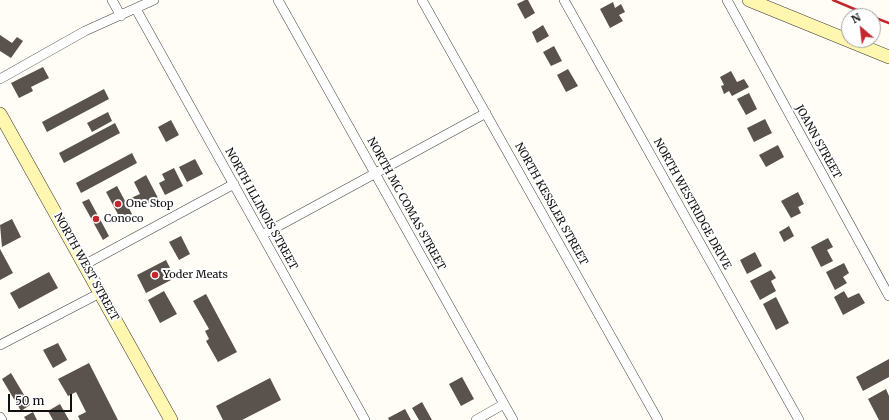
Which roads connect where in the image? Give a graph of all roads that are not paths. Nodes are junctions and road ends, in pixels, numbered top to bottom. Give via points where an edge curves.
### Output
1 (112, 0) edge
2 (154, 0) edge
3 (278, 0) edge
4 (422, 0) edge
5 (564, 0) edge
6 (727, 0) edge
7 (749, 0) edge
8 (136, 9) junction
9 (121, 16) junction
10 (889, 57) edge
11 (0, 79) edge
12 (486, 113) junction
13 (0, 114) edge
14 (375, 174) junction
15 (234, 184) junction
16 (262, 235) junction
17 (84, 265) junction
18 (100, 293) junction
19 (889, 296) edge
20 (0, 345) edge
21 (504, 404) junction
22 (0, 417) edge
23 (167, 419) edge
24 (2, 420) edge
25 (365, 420) edge
26 (476, 420) edge
27 (513, 420) edge
28 (658, 420) edge
29 (799, 420) edge

1 - 9 street
2 - 8 street
3 - 14 street, NORTH MC COMAS STREET
4 - 12 street, NORTH KESSLER STREET
5 - 29 street, NORTH WESTRIDGE DRIVE
6 - 19 street, JOANN STREET
7 - 10 main road
8 - 9 street
8 - 15 street, NORTH ILLINOIS STREET
9 - 11 street via 85,31
12 - 14 street
12 - 28 street, NORTH KESSLER STREET
13 - 17 main road, NORTH WEST STREET
14 - 16 street
14 - 21 street, NORTH MC COMAS STREET
15 - 16 street, NORTH ILLINOIS STREET
15 - 17 street
16 - 25 street, NORTH ILLINOIS STREET
17 - 18 main road, NORTH WEST STREET
18 - 20 street
18 - 23 main road, NORTH WEST STREET
21 - 26 street
21 - 27 street, NORTH MC COMAS STREET
22 - 24 street

